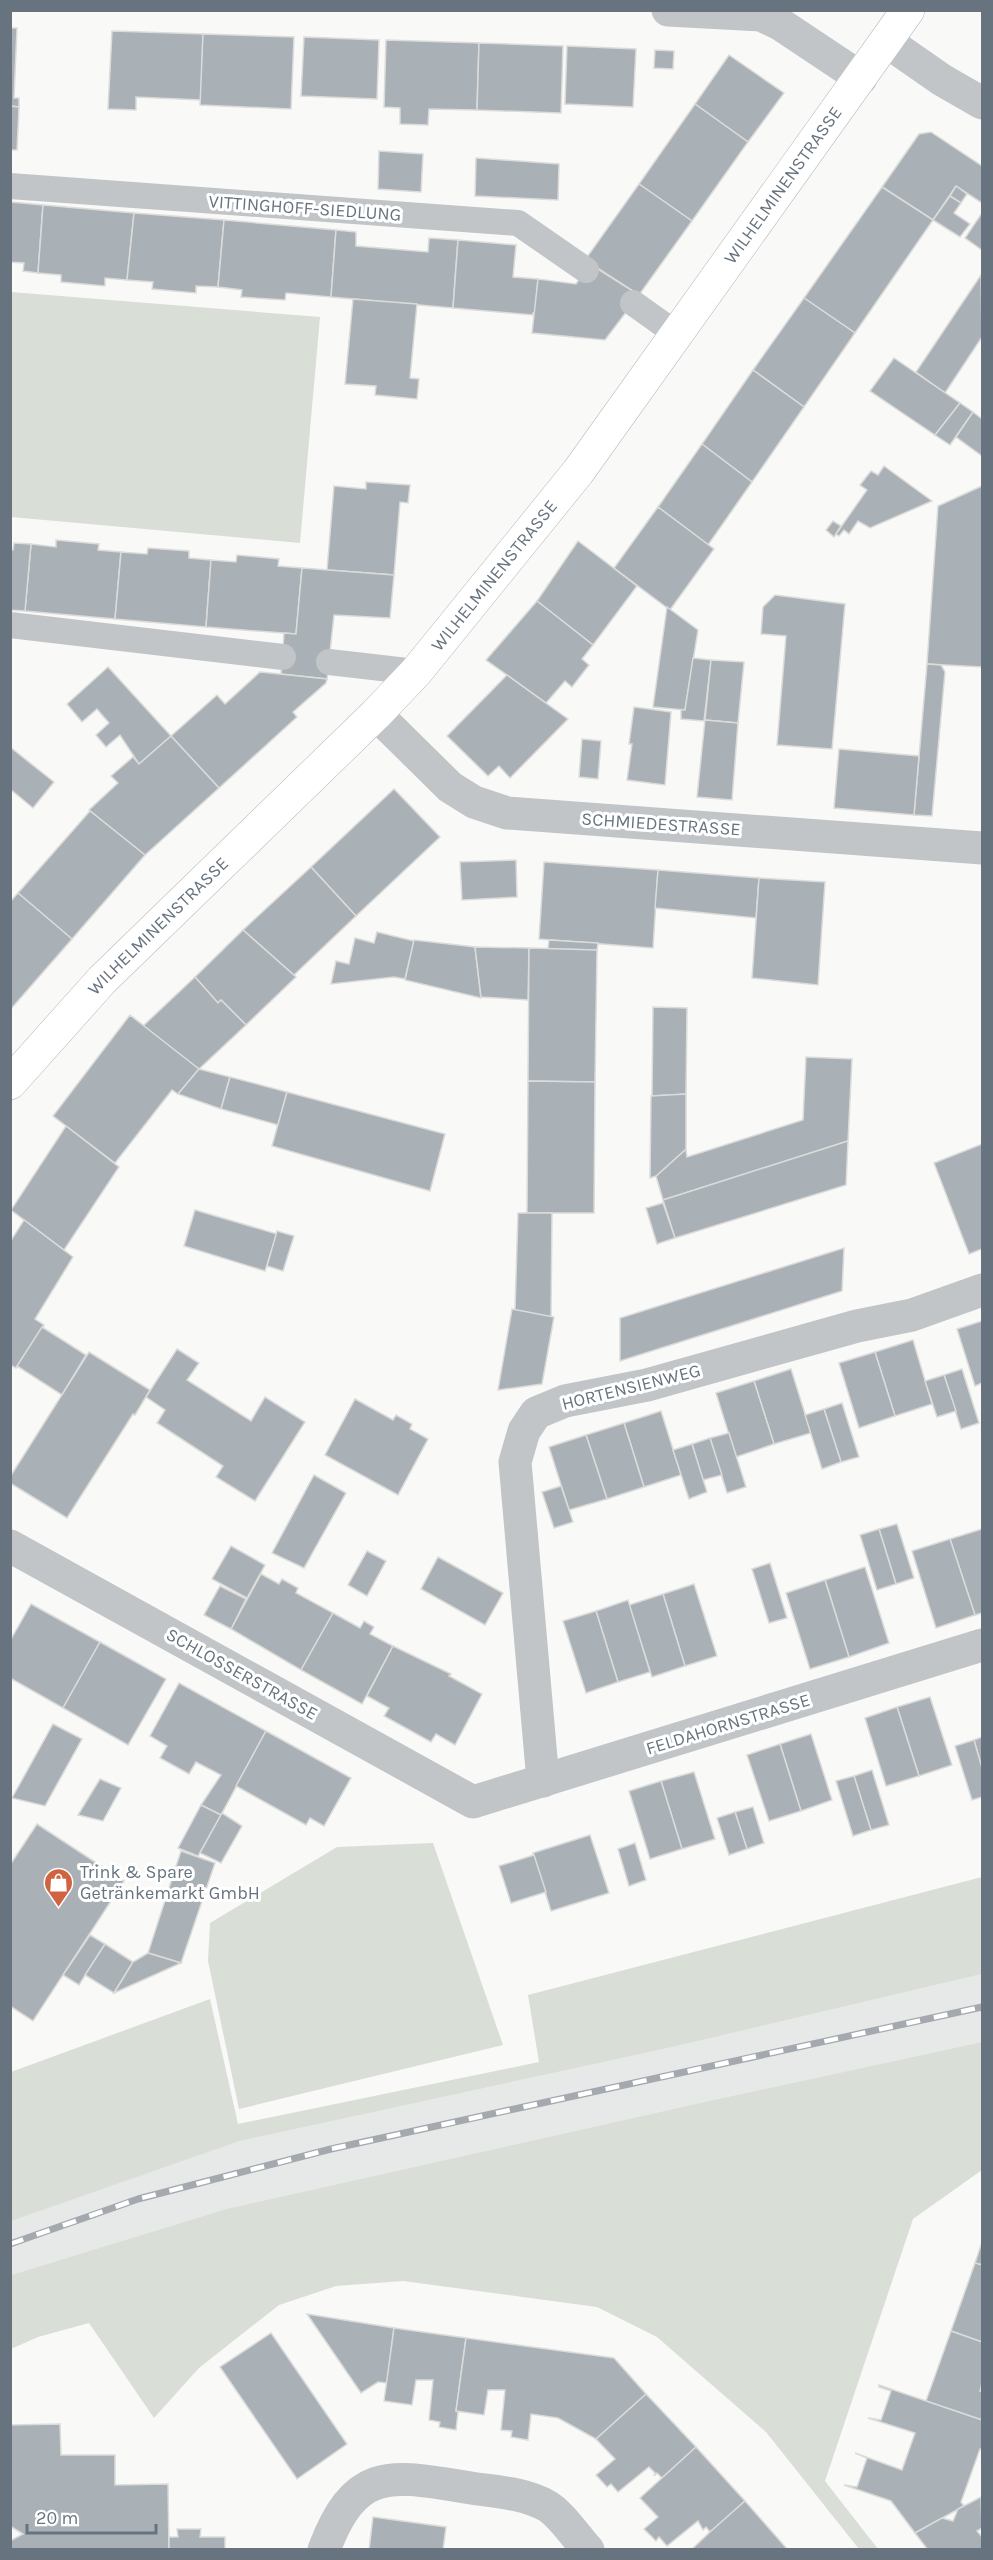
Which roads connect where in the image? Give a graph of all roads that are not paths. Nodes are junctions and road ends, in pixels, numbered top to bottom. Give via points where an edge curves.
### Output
1 (668, 10) edge
2 (908, 10) edge
3 (886, 41) junction
4 (861, 78) junction
5 (982, 103) edge
6 (10, 186) edge
7 (586, 270) dead end
8 (633, 303) dead end
9 (678, 335) junction
10 (10, 625) edge
11 (283, 657) dead end
12 (329, 662) dead end
13 (416, 672) junction
14 (376, 714) junction
15 (982, 848) edge
16 (10, 1083) edge
17 (982, 1290) edge
18 (10, 1546) edge
19 (982, 1645) edge
20 (543, 1781) junction
21 (473, 1803) joint
22 (324, 2550) edge
23 (588, 2550) edge

1 - 4 street via 761,15
2 - 3 street, WILHELMINENSTRASSE
3 - 4 street, WILHELMINENSTRASSE
3 - 5 street
4 - 9 street, WILHELMINENSTRASSE
6 - 7 lane, VITTINGHOFF-SIEDLUNG via 518,223
8 - 9 lane
9 - 13 street, WILHELMINENSTRASSE via 578,472
10 - 11 lane
12 - 13 lane
13 - 14 street, WILHELMINENSTRASSE
14 - 15 street, SCHMIEDESTRASSE via 450,787 474,802 507,813
14 - 16 street, WILHELMINENSTRASSE via 102,981
17 - 20 street, HORTENSIENWEG via 912,1315 858,1326 647,1385 565,1401 537,1413 524,1431 515,1462
18 - 21 street, SCHLOSSERSTRASSE
19 - 20 street, FELDAHORNSTRASSE
20 - 21 street, FELDAHORNSTRASSE
22 - 23 street via 333,2525 348,2502 383,2481 405,2478 529,2498 550,2507

